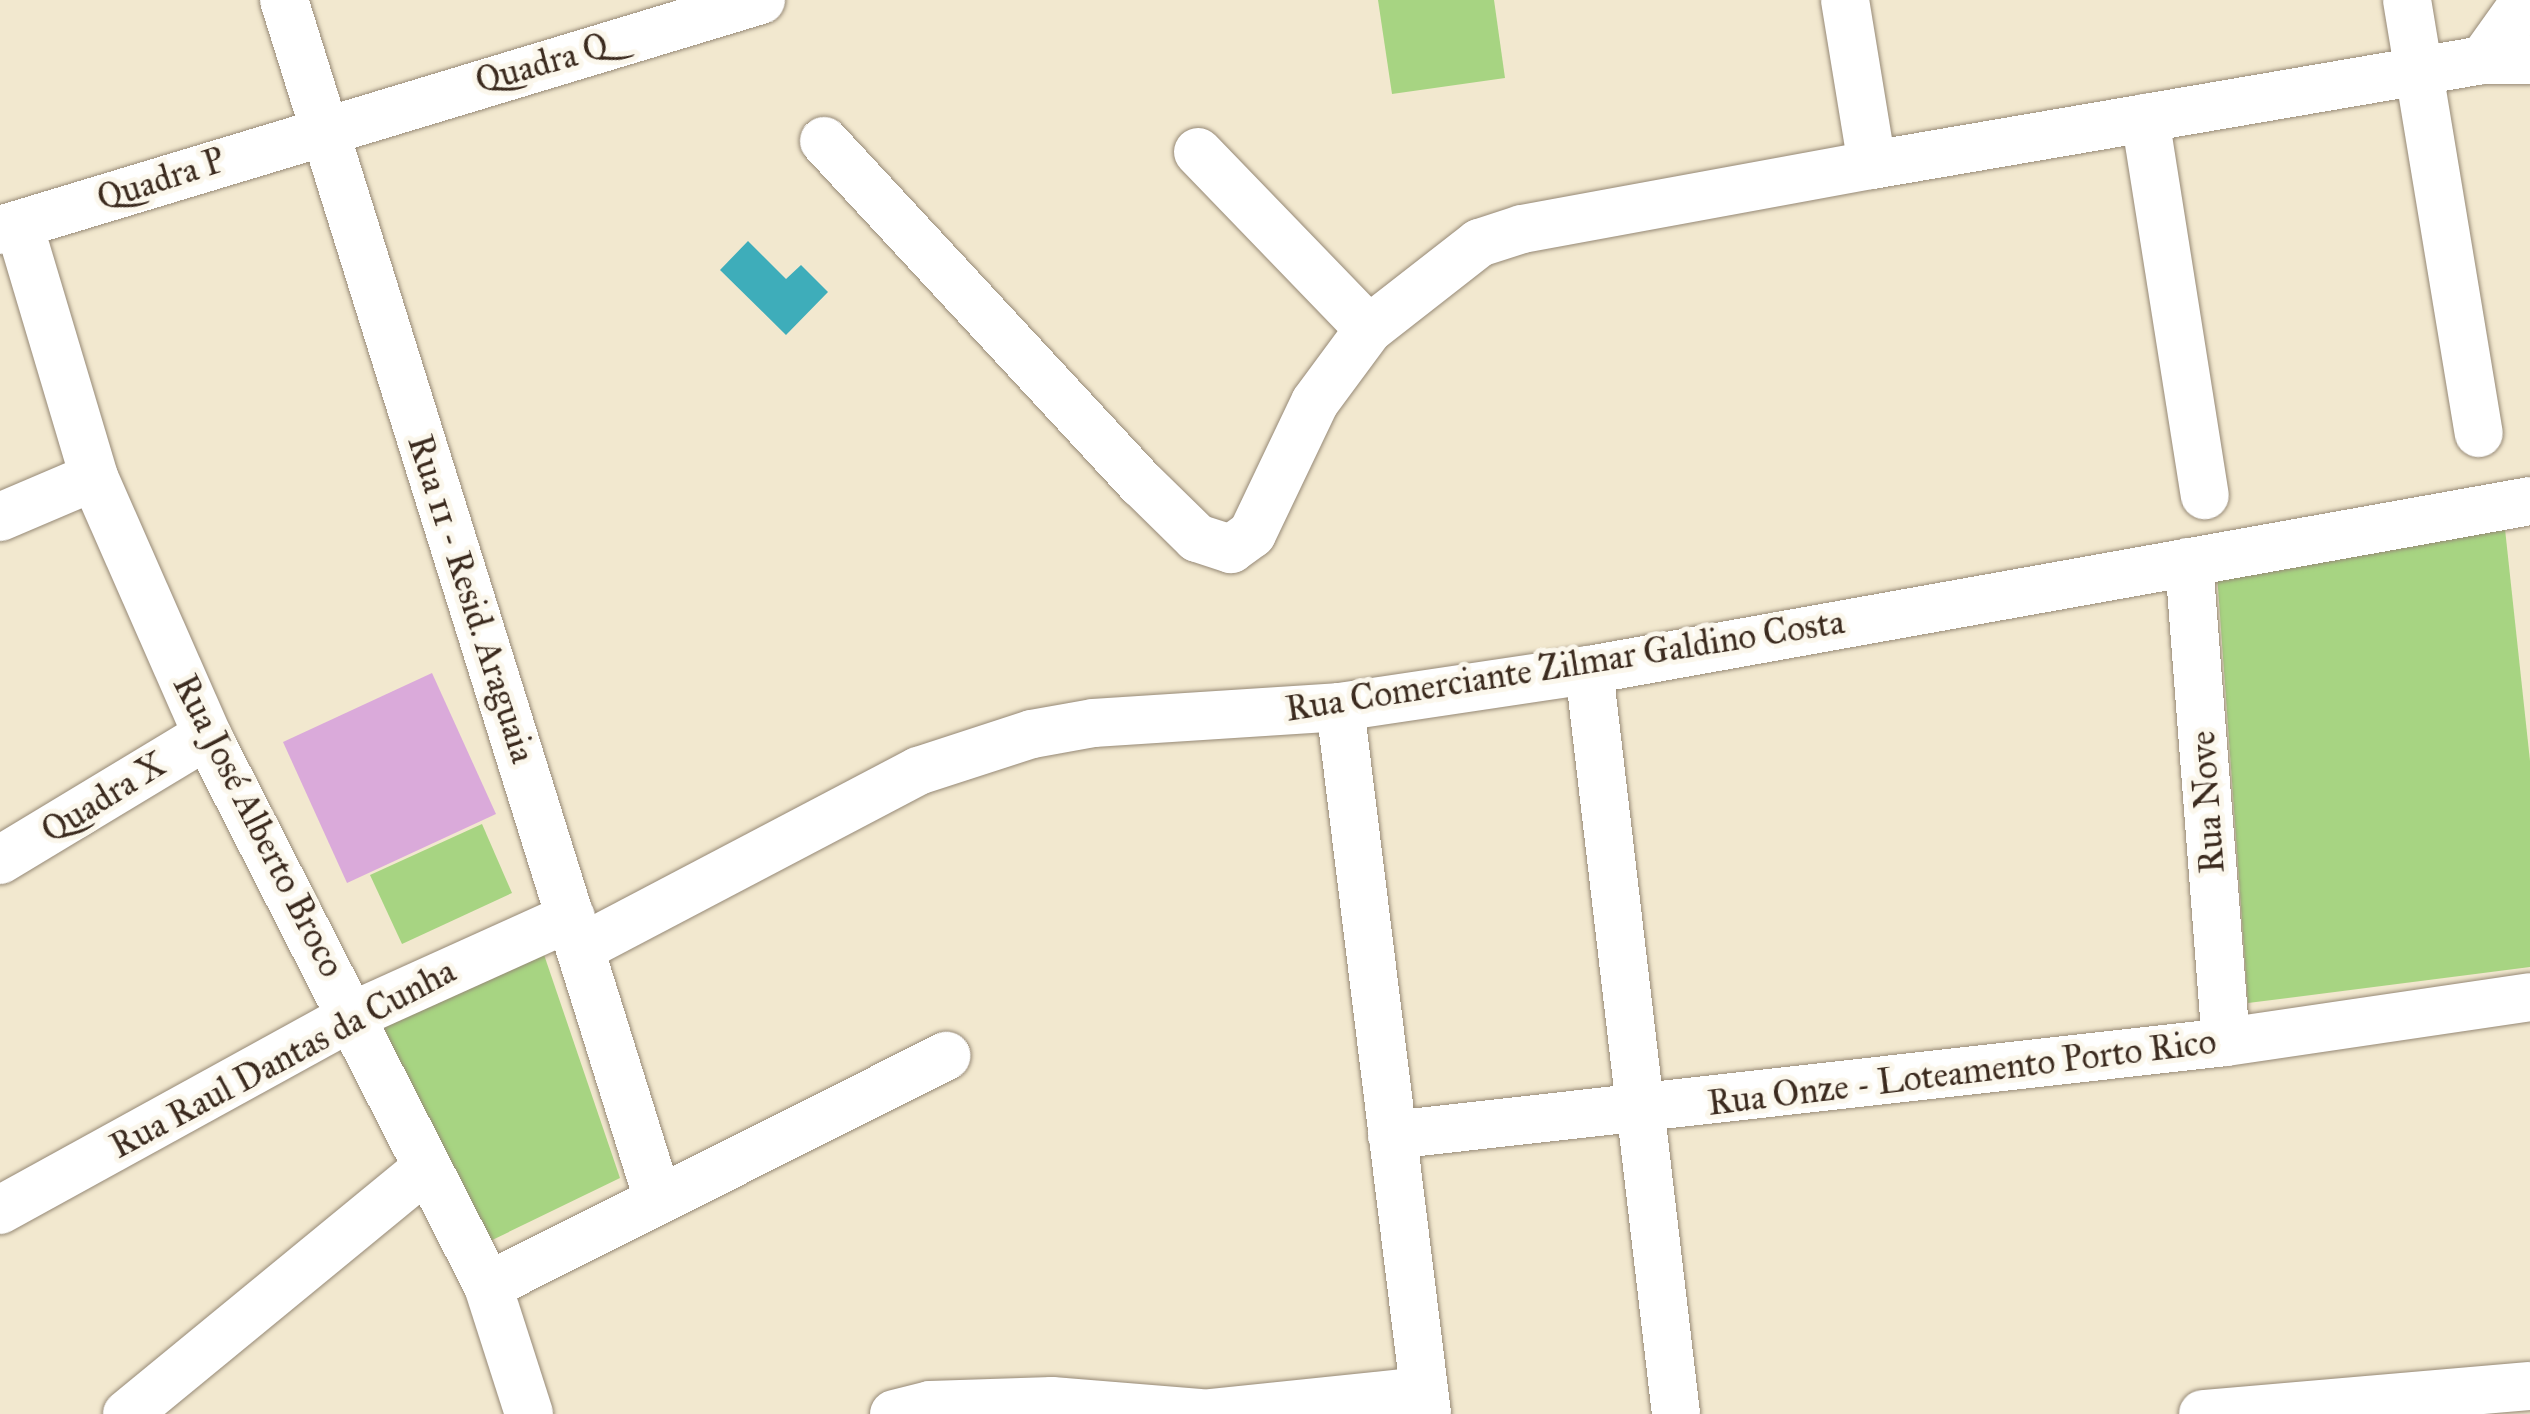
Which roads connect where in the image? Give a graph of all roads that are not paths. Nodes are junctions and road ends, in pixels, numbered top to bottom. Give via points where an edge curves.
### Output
1 (284, 0) edge
2 (761, 0) edge
3 (1845, 0) edge
4 (2407, 0) edge
5 (2526, 0) edge
6 (2483, 60) junction
7 (2530, 60) edge
8 (2419, 69) junction
9 (2145, 118) junction
10 (322, 129) junction
11 (824, 141) dead end
12 (1198, 152) dead end
13 (1872, 164) junction
14 (9, 228) edge
15 (1369, 329) junction
16 (2479, 433) dead end
17 (94, 477) junction
18 (2206, 495) dead end
19 (2530, 501) edge
20 (0, 517) edge
21 (2189, 562) junction
22 (1589, 670) junction
23 (1340, 707) junction
24 (207, 735) junction
25 (0, 860) edge
26 (576, 932) junction
27 (2530, 997) edge
28 (354, 1015) junction
29 (2226, 1042) junction
30 (946, 1056) dead end
31 (1636, 1112) junction
32 (1392, 1135) junction
33 (427, 1168) junction
34 (658, 1199) junction
35 (0, 1210) edge
36 (488, 1286) junction
37 (2530, 1386) edge
38 (1425, 1403) edge
39 (127, 1414) edge
40 (529, 1414) edge
41 (894, 1414) edge
42 (1200, 1414) edge
43 (1676, 1414) edge
44 (2202, 1414) edge

1 - 10 street, Rua 11 - Resid. Araguaia
2 - 10 street, Quadra Q
3 - 13 street
4 - 8 street
5 - 6 street
6 - 7 street
6 - 8 street
8 - 9 street
8 - 16 street
9 - 13 street
9 - 18 street
10 - 14 street, Quadra P
10 - 26 street, Rua 11 - Resid. Araguaia
11 - 15 street via 1142,484 1211,546 1238,547 1252,534 1315,402
12 - 15 street
13 - 15 street via 1522,229 1459,255
14 - 17 street, Rua José Alberto Broco
17 - 20 street
17 - 24 street, Rua José Alberto Broco
19 - 21 street, Rua Comerciante Zilmar Galdino Costa
21 - 22 street, Rua Comerciante Zilmar Galdino Costa
21 - 29 street, Rua Nove
22 - 23 street, Rua Comerciante Zilmar Galdino Costa
22 - 31 street
23 - 26 street, Rua Comerciante Zilmar Galdino Costa via 1070,726 966,753
23 - 32 street
24 - 25 street, Quadra X
24 - 28 street, Rua José Alberto Broco
26 - 28 street, Rua Raul Dantas da Cunha
26 - 34 street, Rua 11 - Resid. Araguaia
27 - 29 street, Rua Onze - Loteamento Porto Rico
28 - 33 street, Rua José Alberto Broco
28 - 35 street, Rua Raul Dantas da Cunha
29 - 31 street, Rua Onze - Loteamento Porto Rico
30 - 34 street
31 - 32 street, Rua Onze - Loteamento Porto Rico
31 - 43 street
32 - 38 street
33 - 36 street, Rua José Alberto Broco
33 - 39 street
34 - 36 street
36 - 40 street, Rua José Alberto Broco
37 - 44 street
38 - 42 street
41 - 42 street via 930,1405 1052,1400

